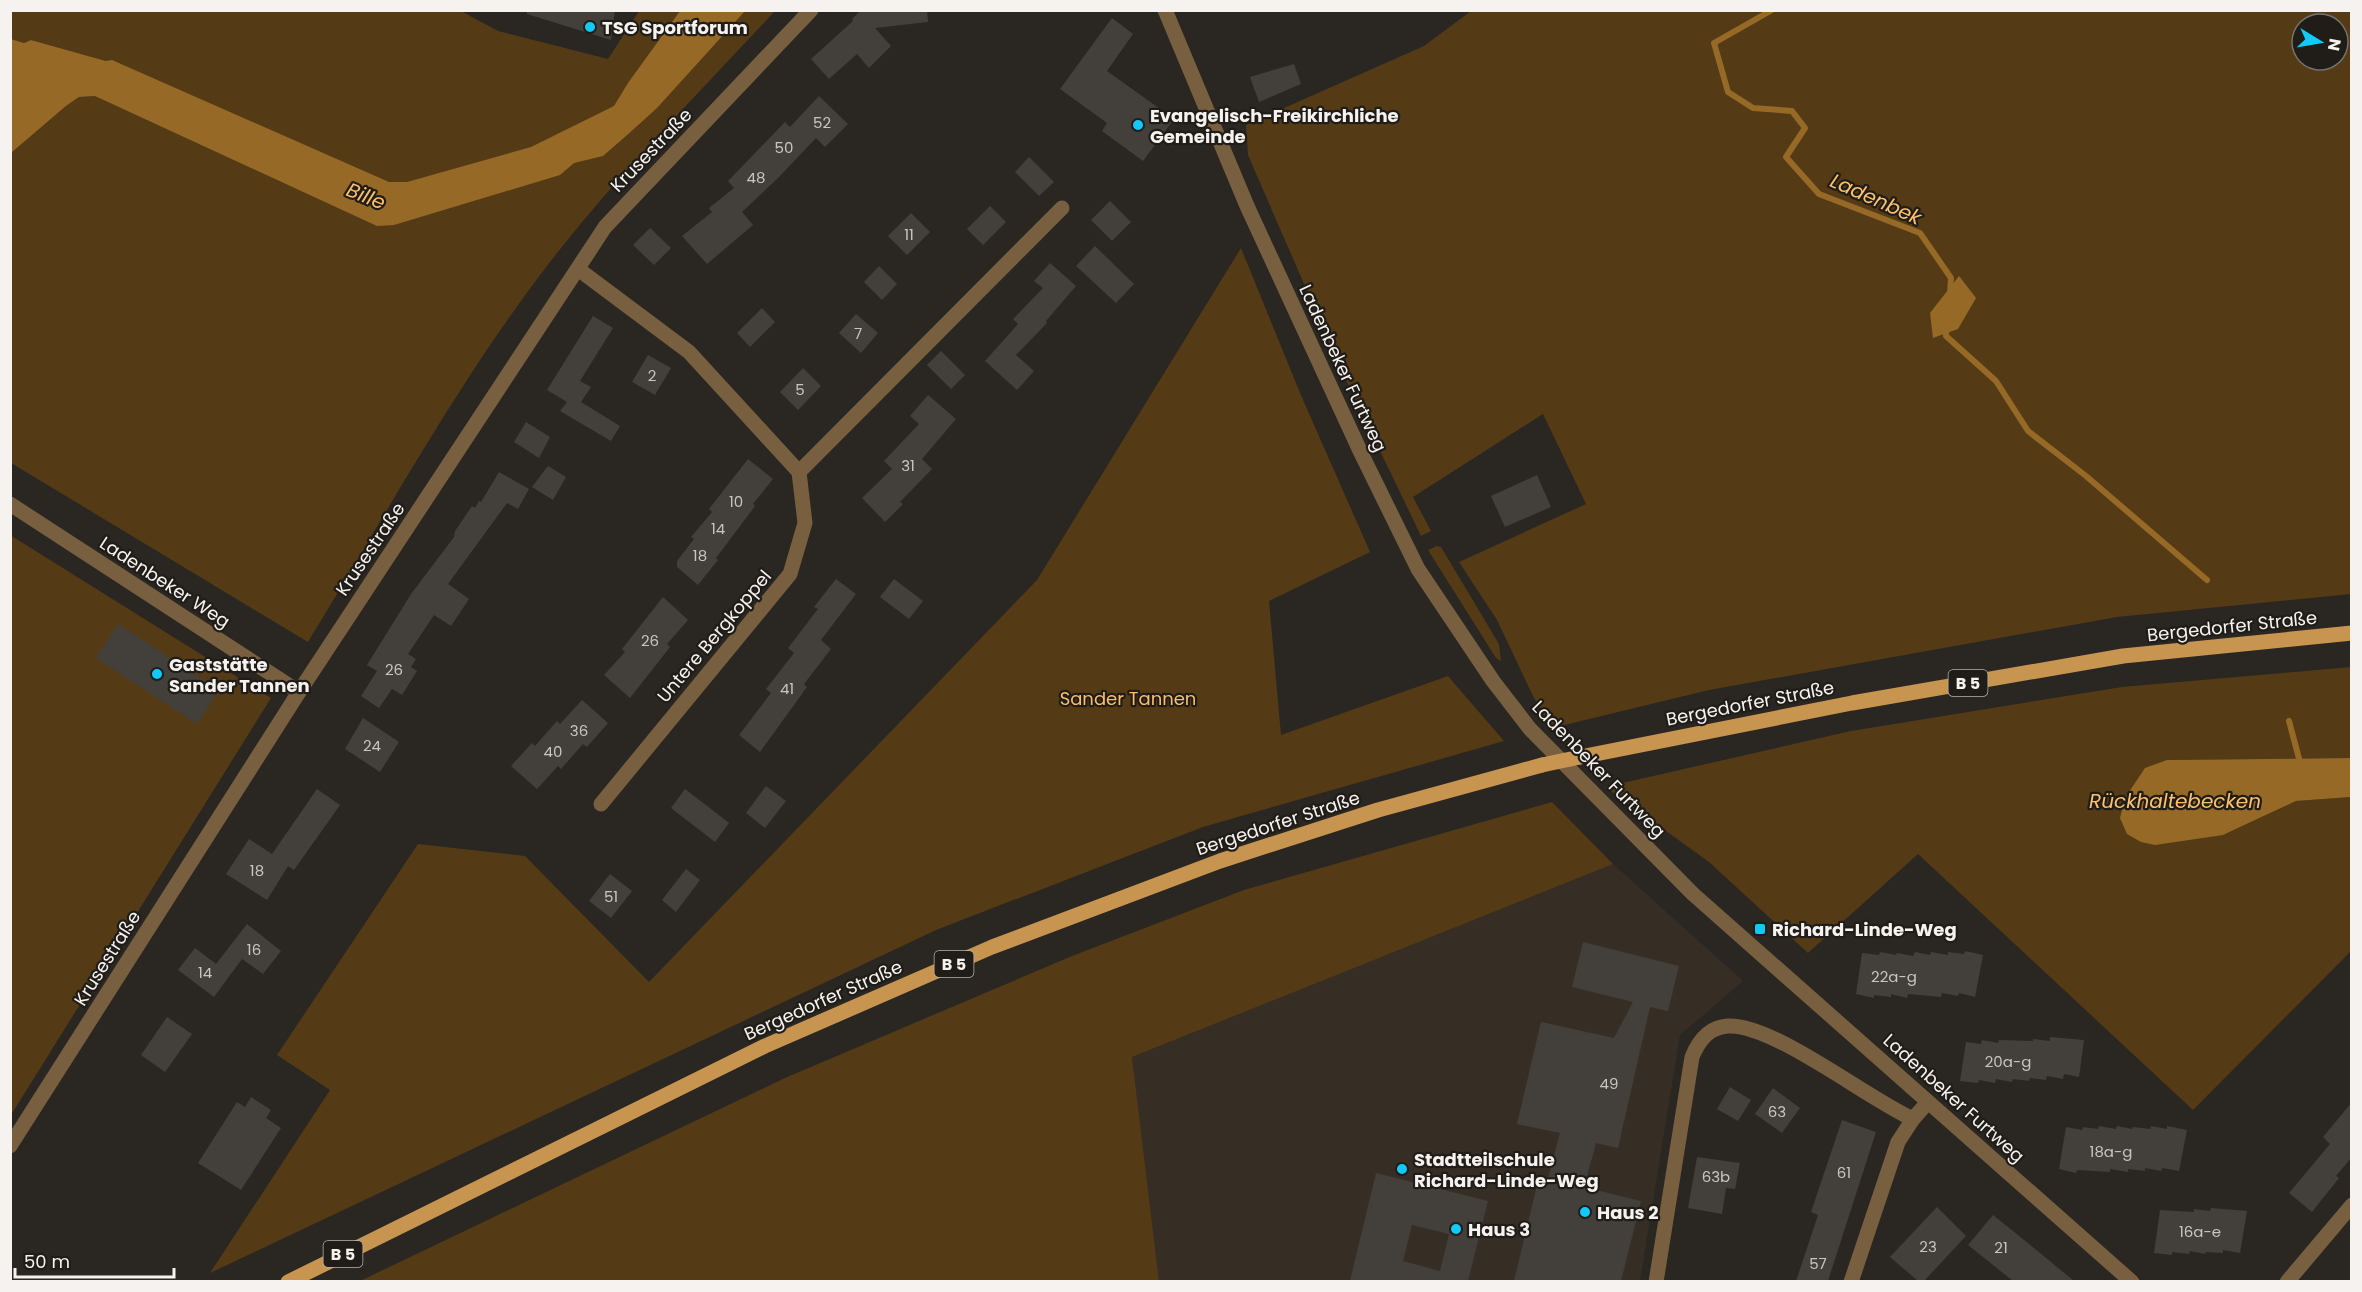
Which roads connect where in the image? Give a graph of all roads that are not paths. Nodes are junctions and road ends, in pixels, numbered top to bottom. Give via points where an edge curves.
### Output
1 (811, 10) edge
2 (1165, 10) edge
3 (1062, 208) dead end
4 (578, 269) junction
5 (799, 472) junction
6 (10, 504) edge
7 (2352, 633) edge
8 (299, 692) junction
9 (601, 804) dead end
10 (1928, 1102) junction
11 (1913, 1119) junction
12 (10, 1146) edge
13 (2352, 1205) edge
14 (288, 1281) edge
15 (1656, 1281) edge
16 (1851, 1281) edge
17 (2132, 1281) edge
18 (2288, 1281) edge

1 - 4 street, Krusestraße via 605,227
2 - 10 street, Ladenbeker Furtweg via 1247,206 1361,453 1418,569 1493,681 1530,729 1693,894
3 - 5 street
4 - 5 street via 689,352
4 - 8 street, Krusestraße
5 - 9 street, Untere Bergkoppel via 805,524 790,574
6 - 8 street, Ladenbeker Weg
7 - 14 main road, Bergedorfer Straße / B 5, bridge via 2123,656 1852,703 1542,765 1378,810 1220,861 992,947 765,1046
8 - 12 street, Krusestraße
10 - 11 street
10 - 17 street, Ladenbeker Furtweg
11 - 15 street via 1754,1030 1727,1026 1711,1031 1697,1044 1692,1057
11 - 16 street via 1898,1142
13 - 18 street

